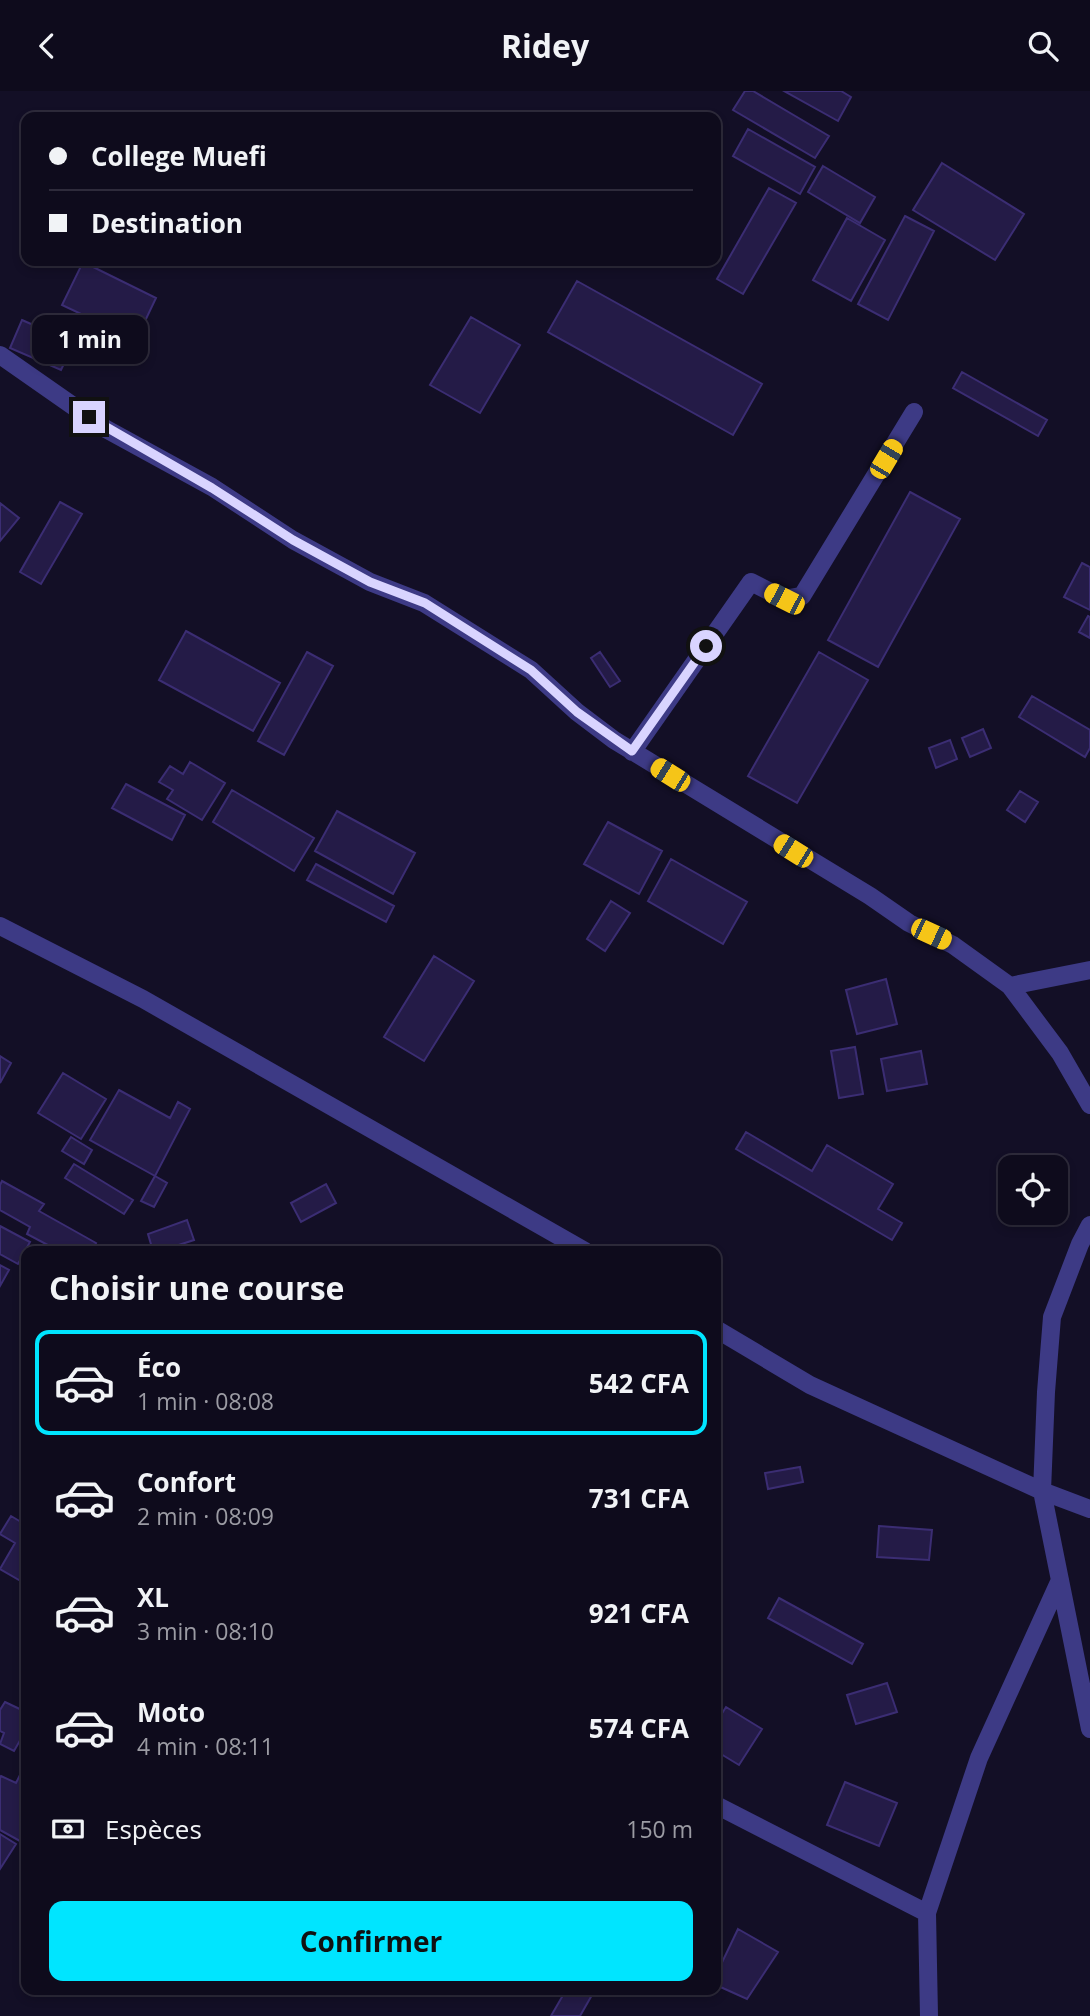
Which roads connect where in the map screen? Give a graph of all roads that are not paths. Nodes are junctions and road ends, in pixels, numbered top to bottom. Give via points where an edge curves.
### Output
1 (0, 355) edge
2 (914, 412) dead end
3 (632, 751) junction
4 (0, 926) edge
5 (1090, 970) edge
6 (1010, 986) junction
7 (1090, 1105) edge
8 (1090, 1224) edge
9 (576, 1246) edge
10 (721, 1332) edge
11 (1042, 1491) junction
12 (1090, 1509) edge
13 (1060, 1580) junction
14 (1090, 1728) edge
15 (721, 1808) edge
16 (927, 1913) junction
17 (929, 2016) edge

1 - 3 street via 106,429 293,540 370,582 425,603 531,670 577,712
2 - 3 street via 802,596 784,599 751,582
3 - 6 street via 909,923 953,945
4 - 9 street via 143,999
5 - 6 street
6 - 7 street via 1060,1053
8 - 11 street via 1052,1317
10 - 11 street via 810,1385
11 - 12 street
11 - 13 street
13 - 14 street
13 - 16 street via 979,1758
15 - 16 street
16 - 17 street

